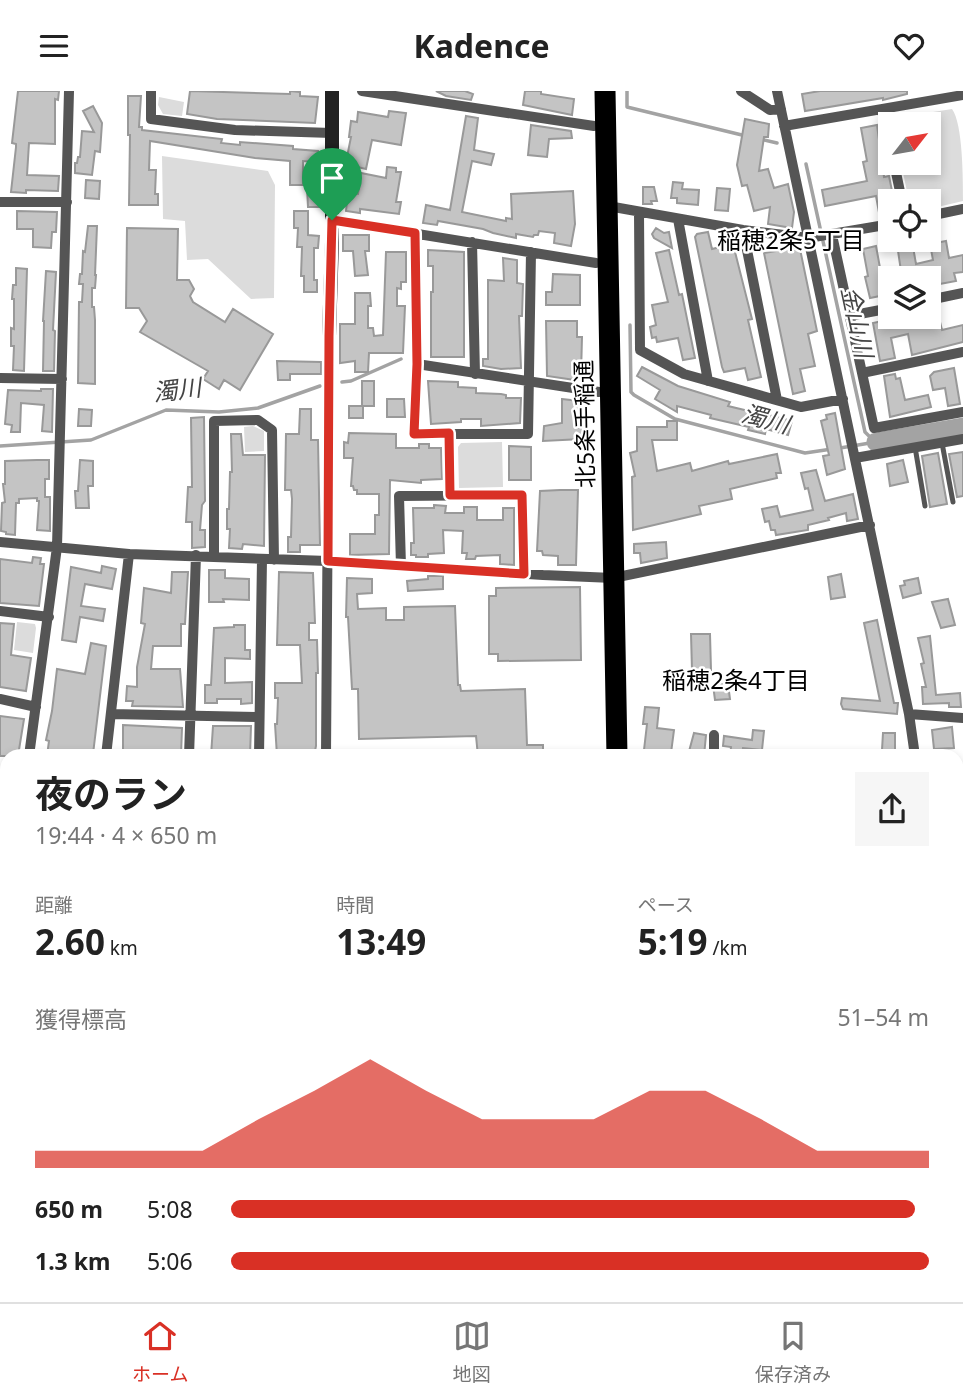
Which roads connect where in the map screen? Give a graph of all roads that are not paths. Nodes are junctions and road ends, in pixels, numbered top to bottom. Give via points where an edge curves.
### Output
1 (69, 91) edge
2 (151, 91) edge
3 (332, 91) edge
4 (362, 91) edge
5 (593, 91) edge
6 (605, 91) edge
7 (741, 91) edge
8 (777, 91) edge
9 (962, 95) edge
10 (781, 109) junction
11 (882, 111) joint
12 (594, 126) junction
13 (784, 126) junction
14 (332, 133) junction
15 (0, 202) edge
16 (67, 202) junction
17 (608, 206) junction
18 (963, 209) edge
19 (639, 213) junction
20 (941, 214) edge
21 (678, 219) junction
22 (332, 220) junction
23 (878, 226) edge
24 (743, 230) junction
25 (415, 233) junction
26 (821, 237) junction
27 (472, 242) junction
28 (531, 252) junction
29 (596, 263) junction
30 (963, 293) edge
31 (941, 298) edge
32 (878, 310) edge
33 (849, 316) junction
34 (329, 336) joint
35 (963, 352) edge
36 (417, 364) junction
37 (862, 373) junction
38 (475, 374) junction
39 (0, 378) edge
40 (62, 379) junction
41 (527, 381) junction
42 (708, 381) junction
43 (599, 393) junction
44 (843, 399) junction
45 (777, 400) junction
46 (963, 412) edge
47 (449, 433) junction
48 (963, 439) edge
49 (942, 443) junction
50 (915, 447) junction
51 (854, 454) junction
52 (450, 495) junction
53 (953, 502) dead end
54 (925, 506) dead end
55 (870, 525) junction
56 (0, 542) edge
57 (57, 547) junction
58 (129, 554) junction
59 (196, 555) junction
60 (214, 556) junction
61 (262, 559) junction
62 (274, 560) junction
63 (328, 561) junction
64 (401, 566) junction
65 (524, 574) junction
66 (607, 578) junction
67 (0, 611) edge
68 (49, 617) junction
69 (0, 699) edge
70 (36, 707) junction
71 (111, 714) junction
72 (909, 714) junction
73 (191, 716) junction
74 (259, 717) junction
75 (963, 718) edge
76 (714, 735) dead end
77 (30, 749) edge
78 (107, 749) edge
79 (189, 749) edge
80 (259, 749) edge
81 (326, 749) edge
82 (605, 749) edge
83 (617, 749) edge
84 (713, 749) edge
85 (914, 749) edge

1 - 16 street
2 - 14 street via 151,119 235,131
3 - 14 street
4 - 12 street
5 - 12 highway, 北5条手稲通
6 - 17 highway, 北5条手稲通
7 - 10 street via 771,110
8 - 10 street
9 - 11 street
10 - 13 street
11 - 13 street
12 - 29 highway, 北5条手稲通
13 - 26 street
14 - 22 street
15 - 16 street
16 - 40 street
17 - 19 street
17 - 66 highway, 北5条手稲通
18 - 20 street
19 - 21 street
19 - 42 street via 639,350
21 - 24 street
21 - 42 street
22 - 25 street
22 - 34 street
23 - 26 street
24 - 26 street
24 - 45 street
25 - 27 street
25 - 36 street
26 - 33 street
26 - 44 street
27 - 28 street
27 - 38 street
28 - 29 street
28 - 41 street
29 - 43 highway, 北5条手稲通
30 - 31 street
32 - 33 street
33 - 37 street
34 - 63 street
35 - 37 street
36 - 38 street
36 - 47 street via 414,434
37 - 46 street via 874,428
38 - 41 street
39 - 40 street
40 - 57 street
41 - 43 street
41 - 47 street via 528,435
42 - 45 street
43 - 66 highway, 北5条手稲通
44 - 45 street via 801,407
44 - 51 street
47 - 52 street
48 - 49 street
49 - 50 street
49 - 53 lane
50 - 51 street
50 - 54 lane
51 - 55 street
52 - 64 street via 399,496
52 - 65 street via 522,495
55 - 66 street
55 - 72 street
56 - 57 street
57 - 58 street
57 - 68 street
58 - 59 street
58 - 71 street
59 - 60 street
59 - 73 street
60 - 61 street
60 - 62 street via 215,421 258,420 272,430
61 - 62 street
61 - 74 street
62 - 63 street
63 - 64 street
63 - 81 street
64 - 65 street
65 - 66 street
66 - 82 highway, 北5条手稲通
66 - 83 highway, 北5条手稲通
67 - 68 street
68 - 70 street
69 - 70 street
70 - 77 street
71 - 73 street
71 - 78 street
72 - 75 street
72 - 85 street
73 - 74 street
73 - 79 street
74 - 80 street
76 - 84 street

